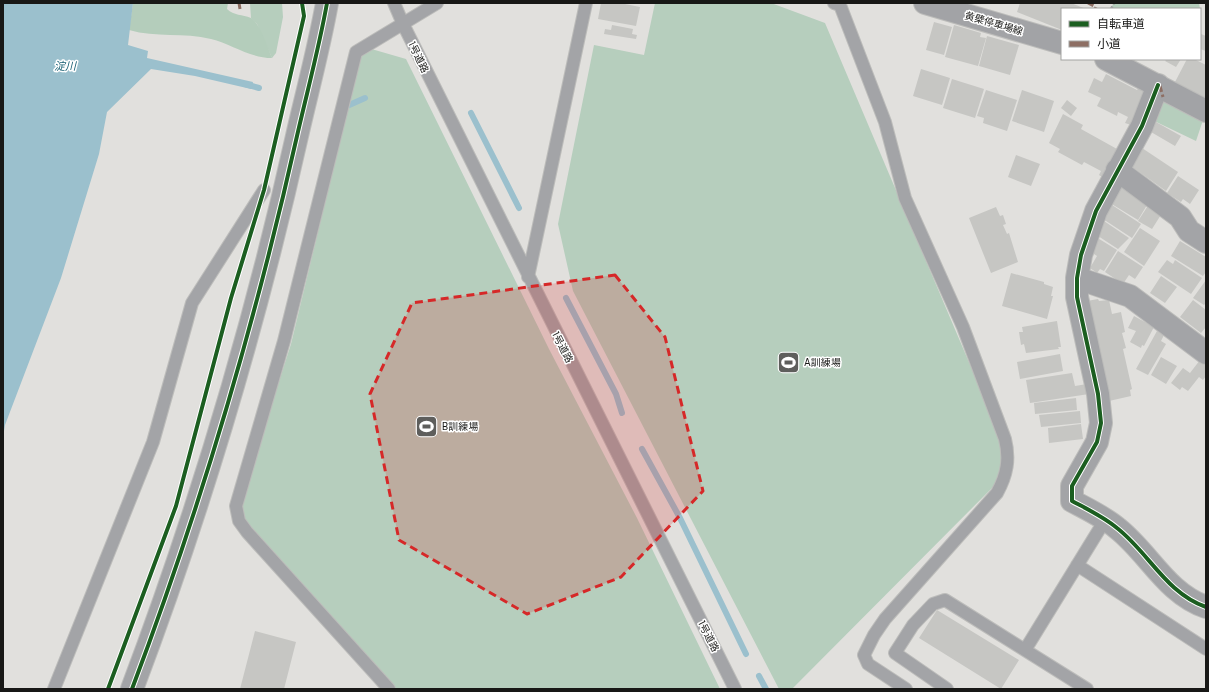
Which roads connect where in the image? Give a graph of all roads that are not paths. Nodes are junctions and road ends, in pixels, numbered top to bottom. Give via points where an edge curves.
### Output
1 (327, 3) edge
2 (394, 3) edge
3 (437, 3) edge
4 (586, 3) edge
5 (834, 3) edge
6 (926, 3) edge
7 (402, 24) junction
8 (1061, 43) edge
9 (1108, 60) edge
10 (1158, 85) junction
11 (1206, 111) edge
12 (1117, 170) junction
13 (264, 190) dead end
14 (1206, 242) edge
15 (528, 277) junction
16 (1077, 278) junction
17 (1206, 353) edge
18 (1105, 520) junction
19 (1077, 565) junction
20 (1206, 607) edge
21 (1206, 649) edge
22 (1025, 650) junction
23 (1083, 688) edge
24 (54, 689) edge
25 (132, 689) edge
26 (389, 689) edge
27 (735, 689) edge
28 (906, 689) edge
29 (948, 689) edge

1 - 25 street via 280,212 244,351 203,491
2 - 7 lane, 1号道路
3 - 7 lane
4 - 15 lane
5 - 28 lane via 840,5 885,122 905,198 963,328 1005,439 1008,455 1005,480 997,493 886,619 864,655 868,664
6 - 8 main road, 黄檗停車場線
7 - 15 lane, 1号道路
7 - 26 lane via 356,52 284,341 236,506 239,521 247,532
9 - 10 main road
10 - 11 main road
10 - 12 street via 1142,126
12 - 14 street via 1180,216 1189,231
12 - 16 street via 1096,211 1081,255
13 - 24 lane via 192,303 153,442
15 - 27 lane, 1号道路
16 - 17 street via 1130,296
16 - 18 street via 1077,297 1098,394 1101,423 1098,442 1072,486 1072,500
18 - 19 lane
18 - 20 street via 1117,527 1180,594
19 - 21 lane
19 - 22 lane
22 - 23 lane
22 - 29 lane via 946,600 933,604 913,625 895,653

